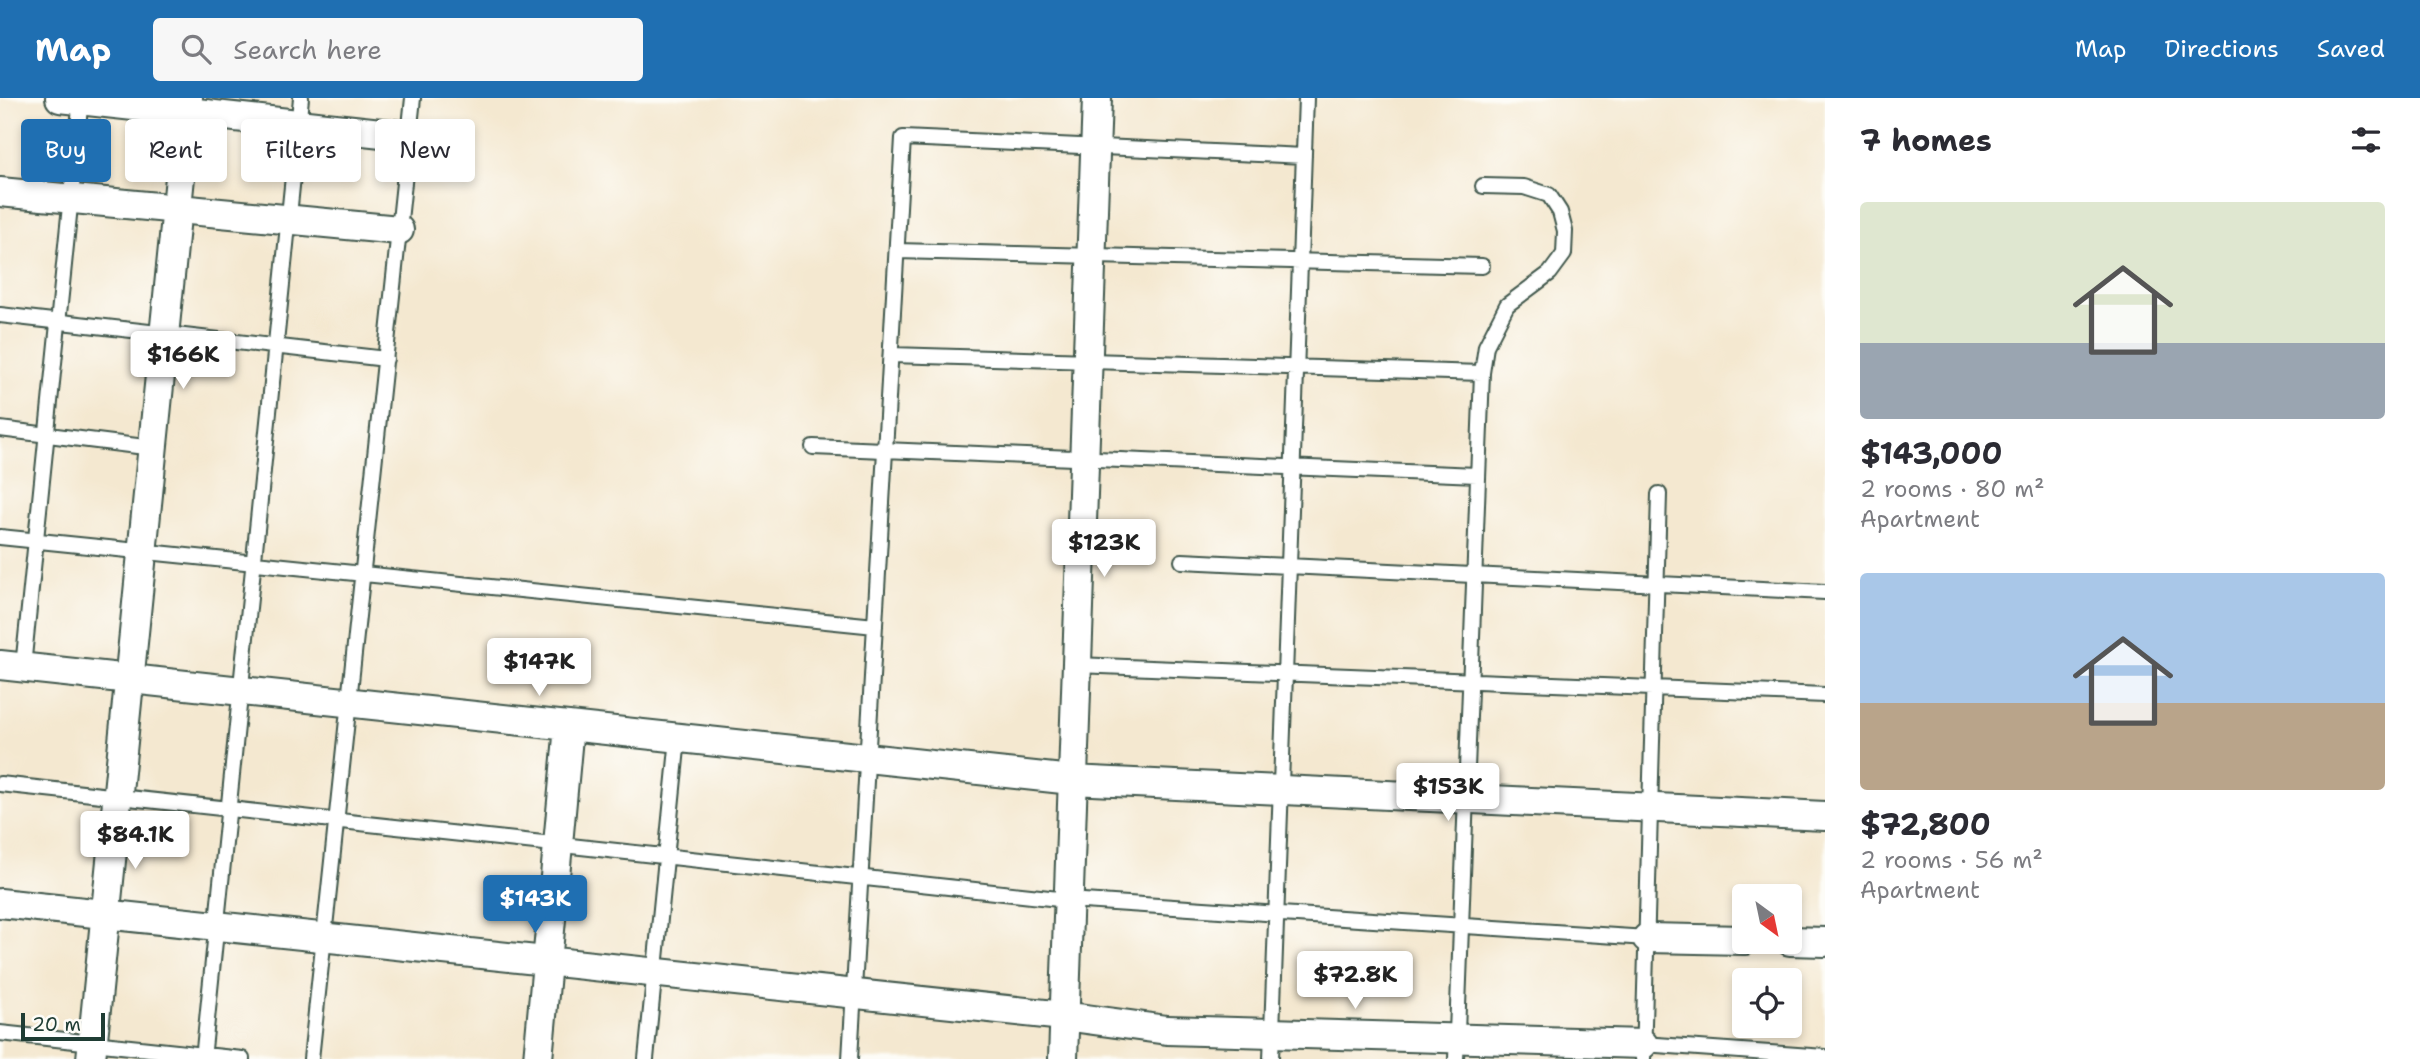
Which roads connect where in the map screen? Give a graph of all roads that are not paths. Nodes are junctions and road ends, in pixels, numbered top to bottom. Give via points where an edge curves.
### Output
1 (413, 98) edge
2 (1097, 98) edge
3 (1306, 98) edge
4 (74, 99) edge
5 (187, 105) edge
6 (300, 111) edge
7 (411, 119) edge
8 (375, 128) edge
9 (1095, 147) junction
10 (1304, 156) junction
11 (404, 182) edge
12 (1483, 187) dead end
13 (0, 191) edge
14 (71, 198) junction
15 (177, 209) junction
16 (289, 220) junction
17 (399, 230) junction
18 (897, 251) junction
19 (1091, 256) junction
20 (1300, 261) junction
21 (1482, 266) dead end
22 (0, 315) edge
23 (59, 321) junction
24 (164, 334) junction
25 (275, 347) junction
26 (891, 355) junction
27 (386, 359) junction
28 (1087, 361) junction
29 (1297, 367) junction
30 (1482, 373) junction
31 (0, 429) edge
32 (47, 435) junction
33 (153, 447) junction
34 (813, 447) dead end
35 (886, 450) junction
36 (1084, 458) junction
37 (1293, 467) junction
38 (1477, 474) junction
39 (1659, 494) dead end
40 (0, 537) edge
41 (36, 541) junction
42 (142, 552) junction
43 (1182, 561) dead end
44 (254, 563) junction
45 (1289, 567) junction
46 (363, 574) junction
47 (1475, 575) junction
48 (1657, 584) junction
49 (1825, 592) edge
50 (875, 626) junction
51 (11, 666) edge
52 (1076, 666) junction
53 (1285, 674) junction
54 (130, 679) junction
55 (1471, 681) junction
56 (1654, 688) junction
57 (240, 691) junction
58 (1825, 695) edge
59 (349, 702) junction
60 (569, 726) junction
61 (678, 738) junction
62 (867, 759) junction
63 (1072, 780) junction
64 (0, 784) edge
65 (1281, 790) junction
66 (118, 797) junction
67 (1466, 799) junction
68 (1650, 808) junction
69 (229, 809) junction
70 (1825, 816) edge
71 (336, 821) junction
72 (558, 845) junction
73 (666, 857) junction
74 (860, 878) junction
75 (1068, 900) junction
76 (0, 903) edge
77 (106, 914) junction
78 (1277, 915) junction
79 (216, 926) junction
80 (1462, 926) junction
81 (324, 937) junction
82 (1647, 938) junction
83 (1732, 940) edge
84 (1802, 941) edge
85 (1825, 942) edge
86 (548, 961) junction
87 (654, 973) junction
88 (854, 994) junction
89 (1064, 1016) junction
90 (0, 1033) edge
91 (1272, 1046) edge
92 (1457, 1049) edge
93 (92, 1051) edge
94 (1643, 1051) edge
95 (203, 1057) edge
96 (1825, 1057) edge
97 (242, 1059) edge
98 (311, 1059) edge
99 (538, 1059) edge
100 (646, 1059) edge
101 (850, 1059) edge
102 (1063, 1059) edge

1 - 7 lane
2 - 9 street
3 - 10 lane
4 - 5 street
4 - 14 lane
5 - 6 street
5 - 15 street
6 - 8 street
6 - 16 lane
9 - 10 lane
9 - 18 lane via 903,138
9 - 19 street
10 - 20 lane
11 - 17 lane
12 - 30 lane via 1524,187 1549,195 1565,231 1564,254 1550,273 1507,305 1486,346
13 - 14 street
14 - 15 street
14 - 23 lane
15 - 16 street
15 - 24 street
16 - 17 street
16 - 25 lane
17 - 27 lane
18 - 19 lane
18 - 26 lane
19 - 20 lane
19 - 28 street
20 - 21 lane
20 - 29 lane
22 - 23 lane
23 - 24 lane
23 - 32 lane
24 - 25 lane
24 - 33 street
25 - 27 lane
25 - 44 lane
26 - 28 lane
26 - 35 lane
27 - 46 lane
28 - 29 lane
28 - 36 street
29 - 30 lane
29 - 37 lane
30 - 38 lane
31 - 32 lane
32 - 33 lane
32 - 41 lane
33 - 42 street
34 - 35 lane
35 - 36 lane
35 - 50 lane
36 - 37 lane
36 - 52 street
37 - 38 lane
37 - 45 lane
38 - 47 lane
39 - 48 lane
40 - 41 lane
41 - 42 lane
41 - 51 lane
42 - 44 lane
42 - 54 street
43 - 45 lane
44 - 46 lane
44 - 57 lane
45 - 47 lane
45 - 53 lane
46 - 50 lane
46 - 59 lane
47 - 48 lane
47 - 55 lane
48 - 49 lane
48 - 56 lane
50 - 62 lane
51 - 54 street
52 - 53 lane
52 - 63 street
53 - 55 lane
53 - 65 lane
54 - 57 street
54 - 66 street
55 - 56 lane
55 - 67 lane
56 - 58 lane
56 - 68 lane
57 - 59 street
57 - 69 lane
59 - 60 street
59 - 71 lane
60 - 61 street
60 - 72 street
61 - 62 street
61 - 73 lane
62 - 63 street
62 - 74 lane
63 - 65 street
63 - 75 street
64 - 66 lane
65 - 67 street
65 - 78 lane
66 - 69 lane
66 - 77 street
67 - 68 street
67 - 80 lane
68 - 70 street
68 - 82 lane
69 - 71 lane
69 - 79 lane
71 - 72 lane
71 - 81 lane
72 - 73 lane
72 - 86 street
73 - 74 lane
73 - 87 lane
74 - 75 lane
74 - 88 lane
75 - 78 lane
75 - 89 street
76 - 77 street
77 - 79 street
77 - 93 street
78 - 80 lane
78 - 91 lane
79 - 81 street
79 - 95 lane
80 - 82 lane
80 - 92 lane
81 - 86 street
81 - 98 lane
82 - 83 street
82 - 94 lane
84 - 85 street
86 - 87 street
86 - 99 street
87 - 88 street
87 - 100 lane
88 - 89 street
88 - 101 lane
89 - 91 street
89 - 102 street
90 - 93 lane
91 - 92 street
92 - 94 street
93 - 95 lane
94 - 96 lane
95 - 97 lane

